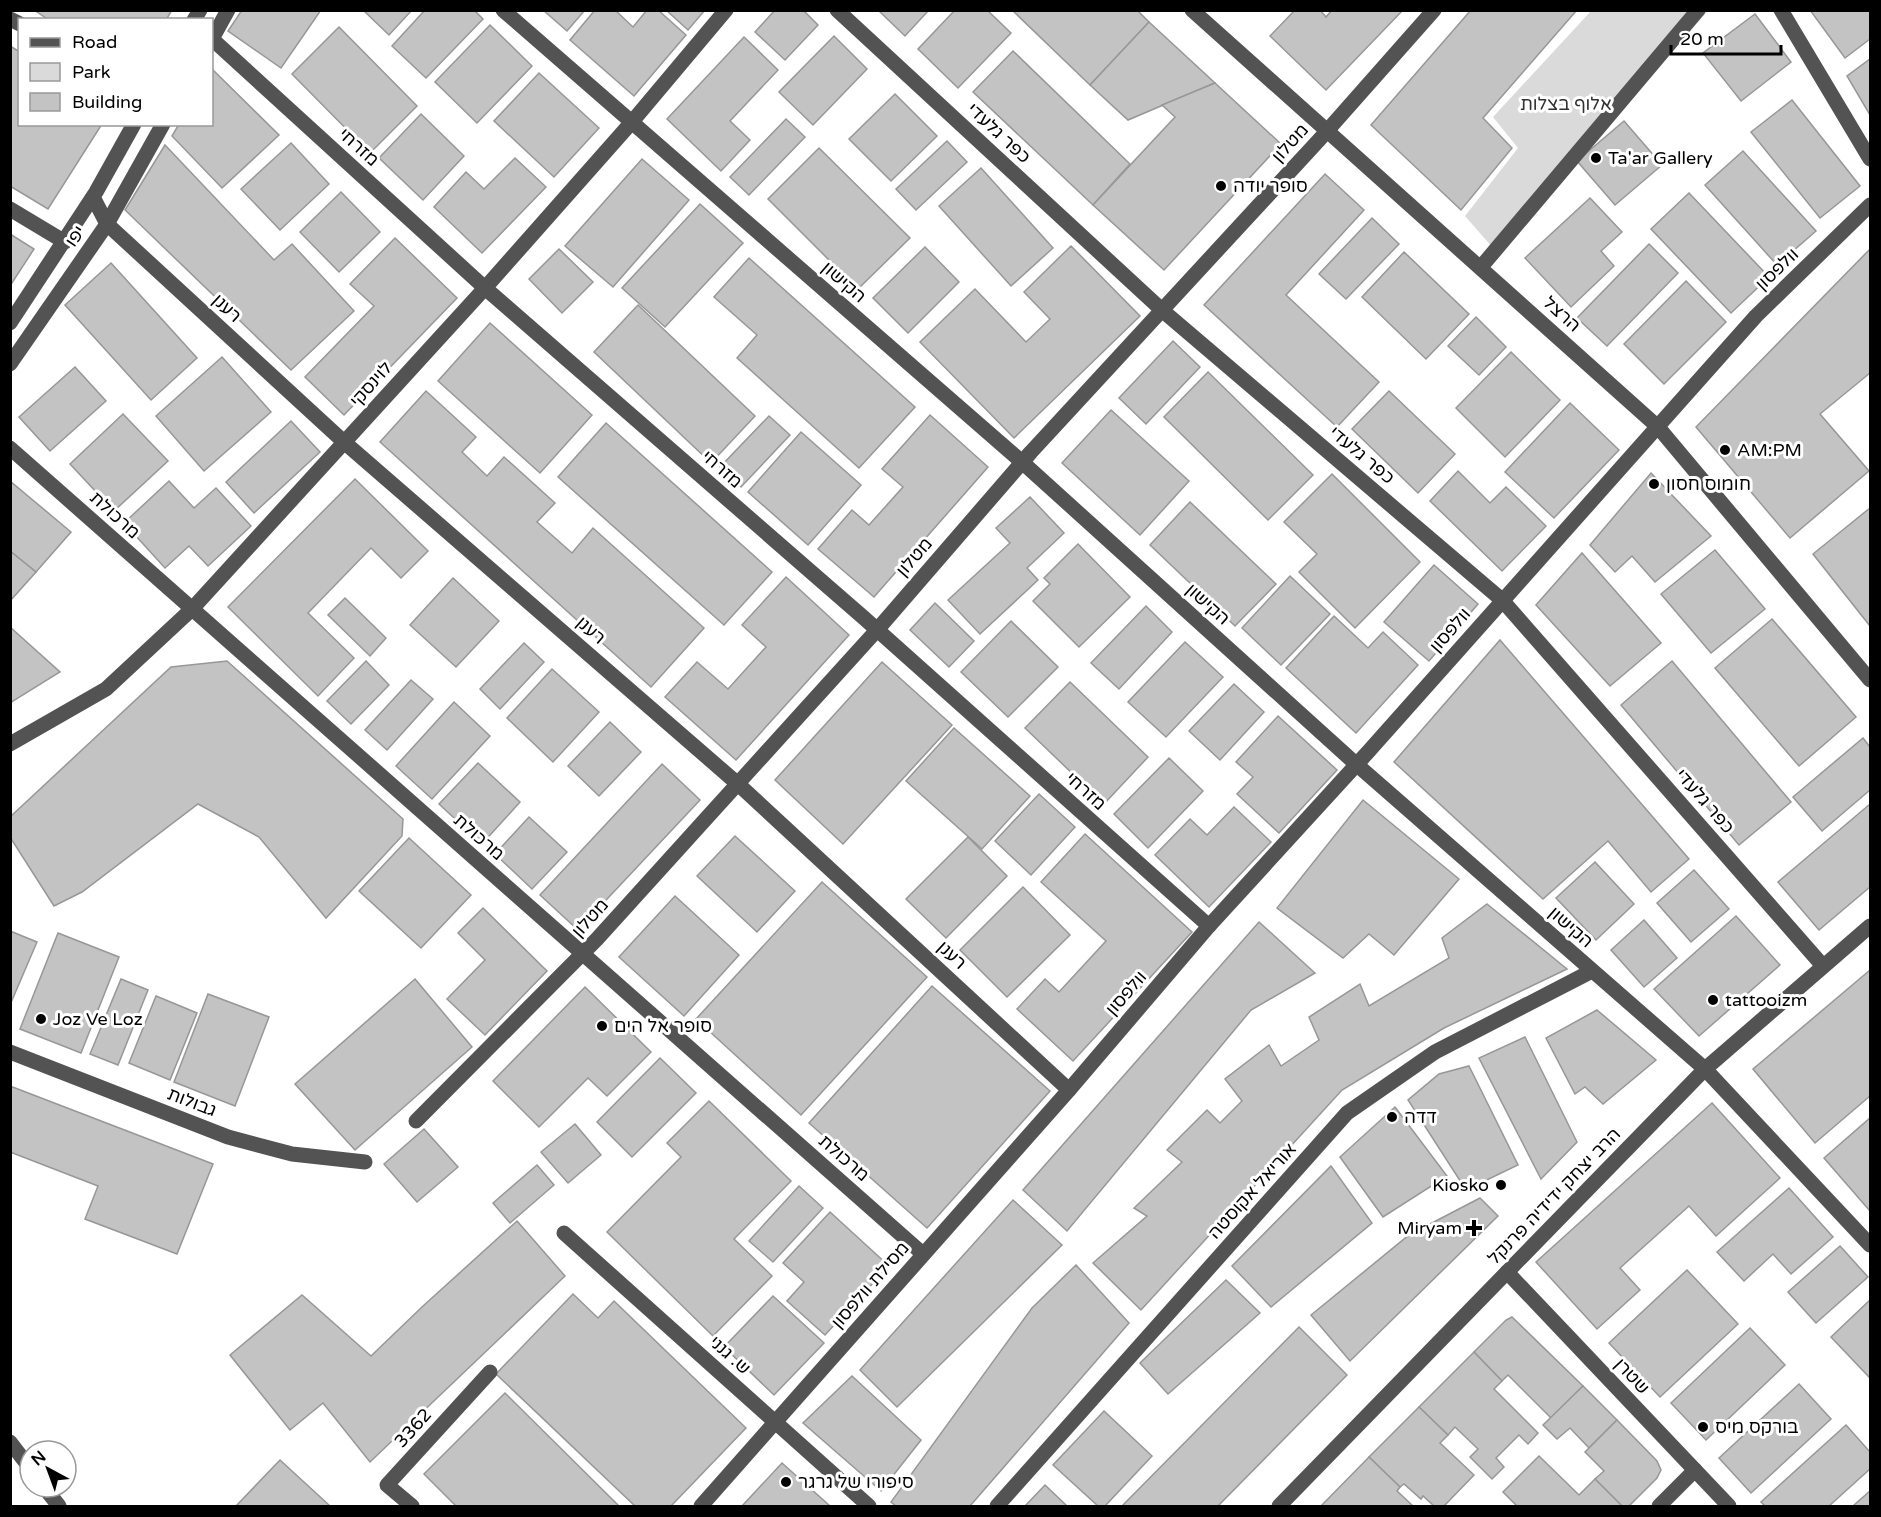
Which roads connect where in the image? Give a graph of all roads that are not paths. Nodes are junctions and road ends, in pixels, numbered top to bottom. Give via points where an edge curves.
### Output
1 (228, 10) edge
2 (503, 10) edge
3 (726, 10) edge
4 (837, 10) edge
5 (1192, 10) edge
6 (1434, 10) edge
7 (1698, 10) edge
8 (1781, 10) edge
9 (213, 37) edge
10 (213, 40) edge
11 (631, 123) junction
12 (133, 126) edge
13 (162, 126) edge
14 (1328, 130) junction
15 (1870, 159) edge
16 (93, 197) junction
17 (1870, 205) edge
18 (10, 209) edge
19 (107, 224) junction
20 (65, 242) junction
21 (1481, 267) junction
22 (485, 288) junction
23 (1163, 311) junction
24 (10, 323) edge
25 (10, 364) edge
26 (1658, 427) junction
27 (344, 442) junction
28 (10, 448) edge
29 (1022, 462) junction
30 (1502, 600) junction
31 (192, 609) junction
32 (877, 630) junction
33 (1870, 680) edge
34 (10, 744) edge
35 (1356, 764) junction
36 (738, 784) junction
37 (1209, 926) junction
38 (1870, 926) edge
39 (583, 955) junction
40 (1823, 966) junction
41 (1592, 971) junction
42 (10, 1052) edge
43 (1705, 1069) junction
44 (1069, 1089) junction
45 (416, 1121) dead end
46 (365, 1162) dead end
47 (564, 1233) dead end
48 (1870, 1245) edge
49 (922, 1254) junction
50 (1507, 1272) junction
51 (490, 1372) dead end
52 (775, 1422) junction
53 (1695, 1470) junction
54 (412, 1506) edge
55 (701, 1506) edge
56 (869, 1506) edge
57 (997, 1506) edge
58 (1279, 1506) edge
59 (1659, 1506) edge
60 (1729, 1506) edge

1 - 9 street
2 - 11 street, הקישון
3 - 11 street, לוינסקי
4 - 23 street, כפר גלעדי
5 - 14 street, הרצל
6 - 14 street, מטלון
7 - 21 street
8 - 15 street
10 - 22 street, מזרחי
11 - 22 street, לוינסקי
11 - 29 street, הקישון
12 - 16 street, יפו
13 - 19 street, יפו
14 - 21 street, הרצל
14 - 23 street, מטלון
16 - 19 street, רענן
16 - 20 street, יפו
17 - 26 street, וולפסון via 1756,316
18 - 20 street
19 - 25 street, יפו
19 - 27 street, רענן
20 - 24 street, יפו
21 - 26 street, הרצל
22 - 27 street, לוינסקי
22 - 32 street, מזרחי
23 - 29 street, מטלון
23 - 30 street, כפר גלעדי
26 - 30 street, וולפסון
26 - 33 street, הרצל
27 - 31 street, לוינסקי
27 - 36 street, רענן
28 - 31 street, מרכולת
29 - 32 street, מטלון
29 - 35 street, הקישון
30 - 35 street, וולפסון
30 - 40 street, כפר גלעדי
31 - 34 street, לוינסקי via 106,690
31 - 39 street, מרכולת
32 - 36 street, מטלון
32 - 37 street, מזרחי
35 - 37 street, וולפסון
35 - 41 street, הקישון
36 - 39 street, מטלון
36 - 44 street, רענן
37 - 44 street, וולפסון
38 - 40 street, הרב יצחק ידידיה פרנקל
39 - 45 street, מטלון
39 - 49 street, מרכולת
40 - 43 street, הרב יצחק ידידיה פרנקל
41 - 43 street, הקישון
41 - 57 street, אוריאל אקוסטה via 1435,1052 1347,1113
42 - 46 street, גבולות via 228,1137 292,1154
43 - 48 street, הקישון
43 - 50 street, הרב יצחק ידידיה פרנקל
44 - 49 street, מסילת וולפסון
47 - 52 street, ש. גנני
49 - 52 street, מסילת וולפסון
50 - 53 street, שטרן
50 - 58 street, הרב יצחק ידידיה פרנקל
51 - 54 street, 3362 via 387,1485
52 - 55 street, מסילת וולפסון
52 - 56 street, ש. גנני
53 - 59 street
53 - 60 street, שטרן

